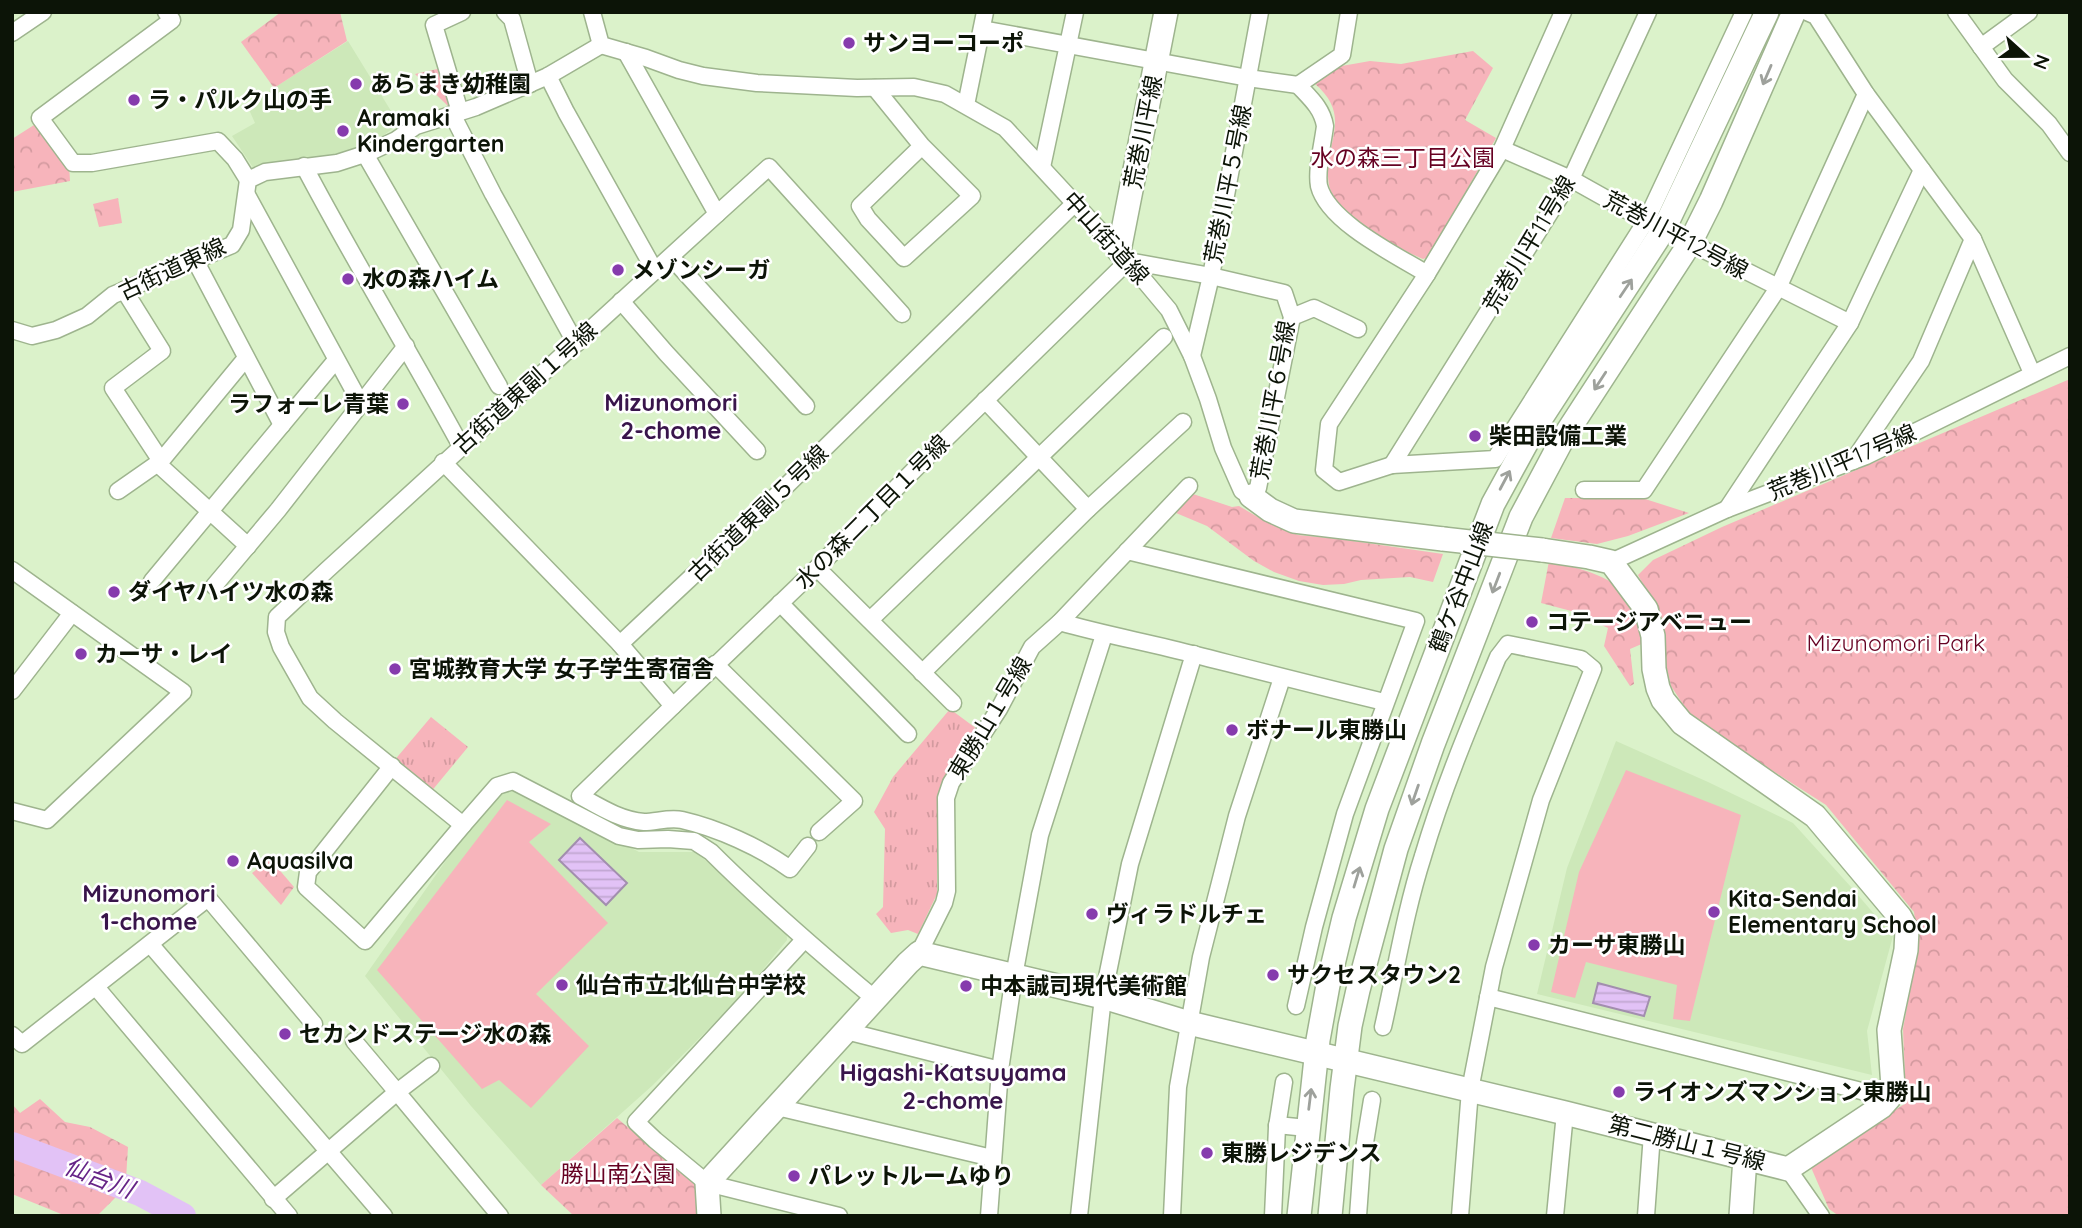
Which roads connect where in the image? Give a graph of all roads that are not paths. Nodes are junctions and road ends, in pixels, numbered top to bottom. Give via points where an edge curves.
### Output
1 (43, 12) edge
2 (166, 12) edge
3 (461, 12) edge
4 (505, 12) edge
5 (592, 12) edge
6 (985, 12) edge
7 (1074, 12) edge
8 (1166, 12) edge
9 (1260, 12) edge
10 (1349, 12) edge
11 (1563, 12) edge
12 (1648, 12) edge
13 (1744, 12) edge
14 (1767, 12) edge
15 (1956, 12) edge
16 (2029, 12) edge
17 (1810, 13) edge
18 (982, 29) junction
19 (12, 33) edge
20 (601, 45) junction
21 (1069, 45) junction
22 (1981, 47) junction
23 (626, 52) junction
24 (1156, 61) junction
25 (548, 76) junction
26 (1248, 78) junction
27 (530, 84) junction
28 (1298, 85) junction
29 (876, 88) junction
30 (1866, 94) junction
31 (966, 105) junction
32 (456, 113) junction
33 (922, 146) junction
34 (1502, 149) junction
35 (2070, 153) edge
36 (365, 154) junction
37 (304, 166) junction
38 (1042, 167) junction
39 (1922, 170) junction
40 (1571, 179) junction
41 (247, 187) junction
42 (1075, 202) junction
43 (717, 214) junction
44 (1655, 225) junction
45 (1973, 239) junction
46 (1690, 243) junction
47 (1124, 256) junction
48 (671, 257) junction
49 (195, 260) junction
50 (655, 271) junction
51 (1427, 274) junction
52 (1211, 276) junction
53 (1778, 288) junction
54 (124, 290) junction
55 (621, 301) junction
56 (902, 314) dead end
57 (1292, 317) junction
58 (1850, 323) junction
59 (1358, 329) dead end
60 (12, 330) edge
61 (1164, 337) dead end
62 (576, 344) junction
63 (406, 346) junction
64 (1192, 356) junction
65 (2070, 356) edge
66 (246, 358) junction
67 (336, 360) junction
68 (2032, 373) junction
69 (499, 386) dead end
70 (985, 400) junction
71 (361, 404) junction
72 (806, 406) dead end
73 (1183, 422) dead end
74 (282, 425) junction
75 (461, 446) junction
76 (757, 451) dead end
77 (1037, 457) junction
78 (1853, 461) junction
79 (159, 462) junction
80 (443, 462) junction
81 (1392, 465) junction
82 (1189, 486) dead end
83 (1584, 490) dead end
84 (118, 491) dead end
85 (1251, 496) junction
86 (1088, 509) junction
87 (1727, 509) junction
88 (210, 512) junction
89 (248, 546) junction
90 (1127, 551) junction
91 (1611, 562) junction
92 (817, 568) junction
93 (12, 570) edge
94 (152, 580) dead end
95 (214, 586) dead end
96 (779, 603) junction
97 (72, 613) junction
98 (870, 620) junction
99 (1060, 622) junction
100 (1104, 635) junction
101 (620, 645) junction
102 (1194, 654) junction
103 (715, 664) junction
104 (922, 673) junction
105 (1282, 678) junction
106 (12, 691) edge
107 (1384, 702) junction
108 (953, 703) dead end
109 (673, 706) junction
110 (908, 734) dead end
111 (1433, 744) junction
112 (1369, 746) junction
113 (1458, 754) junction
114 (1397, 756) junction
115 (392, 766) junction
116 (12, 811) edge
117 (463, 825) junction
118 (818, 832) dead end
119 (808, 846) dead end
120 (1396, 849) junction
121 (1422, 856) junction
122 (804, 940) junction
123 (150, 944) junction
124 (919, 953) junction
125 (1014, 976) junction
126 (1302, 979) junction
127 (1328, 985) junction
128 (96, 987) junction
129 (1374, 993) junction
130 (1103, 997) junction
131 (1489, 997) junction
132 (875, 999) junction
133 (1296, 1006) dead end
134 (1189, 1023) junction
135 (314, 1024) dead end
136 (1383, 1027) dead end
137 (846, 1031) junction
138 (12, 1035) edge
139 (354, 1041) dead end
140 (1316, 1053) junction
141 (1346, 1060) junction
142 (431, 1066) dead end
143 (1000, 1070) junction
144 (1284, 1082) dead end
145 (1470, 1090) junction
146 (397, 1092) junction
147 (1889, 1098) junction
148 (1372, 1100) dead end
149 (777, 1107) junction
150 (1565, 1112) junction
151 (1277, 1125) junction
152 (1307, 1128) junction
153 (1653, 1134) junction
154 (328, 1152) junction
155 (992, 1158) junction
156 (1334, 1158) junction
157 (1745, 1158) junction
158 (1362, 1161) junction
159 (1788, 1169) junction
160 (708, 1183) junction
161 (273, 1199) junction
162 (289, 1216) edge
163 (384, 1216) edge
164 (500, 1216) edge
165 (709, 1216) edge
166 (839, 1216) edge
167 (989, 1216) edge
168 (1079, 1216) edge
169 (1172, 1216) edge
170 (1273, 1216) edge
171 (1298, 1216) edge
172 (1330, 1216) edge
173 (1358, 1216) edge
174 (1460, 1216) edge
175 (1555, 1216) edge
176 (1646, 1216) edge
177 (1741, 1216) edge
178 (1821, 1216) edge

1 - 19 street
2 - 41 street via 172,20 40,118 73,163 218,141 235,159
3 - 32 street via 434,24
4 - 27 street via 512,19
5 - 20 street
6 - 18 street
7 - 21 street
8 - 24 street, 荒巻川平線
9 - 26 street, 荒巻川平５号線
10 - 28 street via 1342,55
11 - 34 street
12 - 40 street, 荒巻川平11号線
13 - 44 street
14 - 44 street, 鶴ケ谷中山線
15 - 22 street
16 - 22 street
17 - 30 street
17 -> 46 street
18 - 21 street
18 - 31 street
20 - 23 street, 中山街道線
20 - 25 street
21 - 24 street
21 - 38 street
22 - 35 street
23 - 29 street, 中山街道線 via 703,76
23 - 43 street
24 - 26 street
24 - 47 street, 荒巻川平線
25 - 27 street
25 - 50 street
26 - 28 street
26 - 52 street, 荒巻川平５号線
27 - 32 street
28 - 51 street via 1324,120 1318,178 1328,203 1345,223
29 - 31 street, 中山街道線 via 914,87 946,94
29 - 33 street
30 - 39 street
30 - 53 street
31 - 38 street, 中山街道線 via 1005,128
32 - 36 street via 416,125
32 - 62 street via 493,194
33 - 33 street via 972,196 904,258 860,206
34 - 40 street, 荒巻川平12号線
34 - 51 street
36 - 37 street
36 - 69 street
37 - 41 street via 265,172
37 - 63 street
38 - 42 street, 中山街道線
39 - 45 street
39 - 58 street
40 - 44 street, 荒巻川平12号線
40 - 81 street, 荒巻川平11号線
41 - 49 street, 古街道東線 via 241,230 232,245
41 - 67 street
42 - 47 street, 中山街道線
42 - 101 street, 古街道東副５号線
43 - 48 street, 古街道東副１号線
43 - 56 street, 古街道東副１号線 via 769,167
44 - 46 street, 荒巻川平12号線
44 - 81 street via 1495,459
114 -> 44 street, 鶴ケ谷中山線 via 1493,504
45 - 68 street
45 - 78 street via 1921,361
46 - 53 street, 荒巻川平12号線
46 -> 111 street via 1540,479
47 - 52 street, 荒巻川平６号線
47 - 64 street, 中山街道線 via 1169,310
47 - 70 street, 水の森二丁目１号線
48 - 50 street, 古街道東副１号線
48 - 72 street
49 - 54 street, 古街道東線
49 - 66 street
50 - 55 street, 古街道東副１号線
51 - 81 street via 1329,424 1324,470 1339,482
52 - 57 street, 荒巻川平６号線 via 1284,293
52 - 64 street, 荒巻川平５号線
53 - 58 street, 荒巻川平12号線
53 - 83 street via 1644,490
54 - 60 street, 古街道東線 via 57,330 32,336
54 - 79 street via 162,351 113,388
55 - 62 street, 古街道東副１号線
55 - 76 street
57 - 59 street via 1314,308
57 - 85 street, 荒巻川平６号線 via 1258,488
58 - 87 street
61 - 77 street
62 - 75 street, 古街道東副１号線
63 - 71 street
63 - 75 street
64 - 85 street, 中山街道線 via 1228,459 1242,491
65 - 68 street, 荒巻川平17号線
66 - 74 street
66 - 79 street
67 - 71 street
67 - 74 street
68 - 78 street, 荒巻川平17号線
70 - 77 street
70 - 92 street, 水の森二丁目１号線
71 - 89 street
73 - 86 street
74 - 88 street
75 - 80 street, 古街道東副１号線
77 - 86 street
77 - 98 street
78 - 87 street, 荒巻川平17号線
79 - 84 street
79 - 88 street
80 - 101 street
80 - 115 street, 古街道東副１号線 via 277,617 281,647 310,698
82 - 90 street, 東勝山１号線
85 - 91 street, 中山街道線, bridge via 1294,521
86 - 104 street
87 - 91 street, 荒巻川平17号線
88 - 89 street
88 - 94 street
89 - 95 street
90 - 99 street, 東勝山１号線
90 - 107 street via 1416,621
91 - 147 street via 1646,609 1658,688 1671,711 1815,816 1907,930 1889,1030
92 - 96 street, 水の森二丁目１号線
92 - 98 street
93 - 97 street
96 - 103 street, 水の森二丁目１号線
96 - 110 street
97 - 106 street
97 - 116 street via 183,692 47,820
98 - 104 street
99 - 100 street
99 - 124 street, 東勝山１号線 via 1032,647 947,791 947,891
100 - 102 street
100 - 125 street via 1040,835
101 - 109 street
102 - 105 street
102 - 130 street via 1130,864
103 - 109 street, 水の森二丁目１号線
103 - 118 street via 854,801
104 - 108 street
105 - 107 street
105 - 134 street via 1237,816
107 - 112 street
109 - 119 street, 水の森二丁目１号線 via 580,796 631,820 682,820 723,833 790,869
111 - 113 street
111 -> 120 street
112 - 114 street
112 - 126 street via 1345,814
113 - 121 street
113 - 131 street via 1498,657 1508,644 1581,659 1593,669 1541,800
127 -> 114 street, 鶴ケ谷中山線 via 1344,918
115 - 117 street
115 - 117 street via 308,872 306,887 365,941
117 - 122 street via 497,786 513,781 628,839 699,843
120 - 121 street
120 - 129 street
121 - 129 street via 1401,940
122 - 132 street
122 - 160 street via 636,1122
123 - 128 street
123 - 135 street via 208,898
123 - 154 street
124 - 125 street, 第二勝山１号線
124 - 132 street, 東勝山１号線
125 - 130 street, 第二勝山１号線
125 - 143 street
126 - 127 street
126 - 133 street
127 - 140 street, 鶴ケ谷中山線
128 - 138 street via 22,1044
128 - 161 street
129 - 136 street
129 - 141 street via 1350,1026
130 - 134 street, 第二勝山１号線
130 - 168 street
131 - 145 street
131 - 147 street
132 - 137 street, 東勝山１号線
134 - 140 street, 第二勝山１号線
134 - 169 street via 1178,1087
137 - 143 street
137 - 149 street, 東勝山１号線
139 - 146 street
140 - 141 street, 第二勝山１号線
152 -> 140 street, 鶴ケ谷中山線
141 - 145 street, 第二勝山１号線
141 - 156 street
142 - 146 street
143 - 155 street
144 - 151 street
145 - 150 street, 第二勝山１号線
145 - 174 street
146 - 154 street
146 - 164 street
147 - 159 street, 第二勝山１号線
148 - 158 street
149 - 155 street
149 - 160 street, 東勝山１号線
150 - 153 street, 第二勝山１号線
150 - 175 street
151 - 152 street
151 - 170 street
152 - 171 street, 鶴ケ谷中山線
153 - 157 street, 第二勝山１号線
153 - 176 street
154 - 161 street
154 - 163 street
155 - 167 street
156 - 158 street
156 - 172 street
157 - 159 street, 第二勝山１号線
157 - 177 street
158 - 173 street
159 - 178 street
160 - 165 street
160 - 166 street
161 - 162 street

